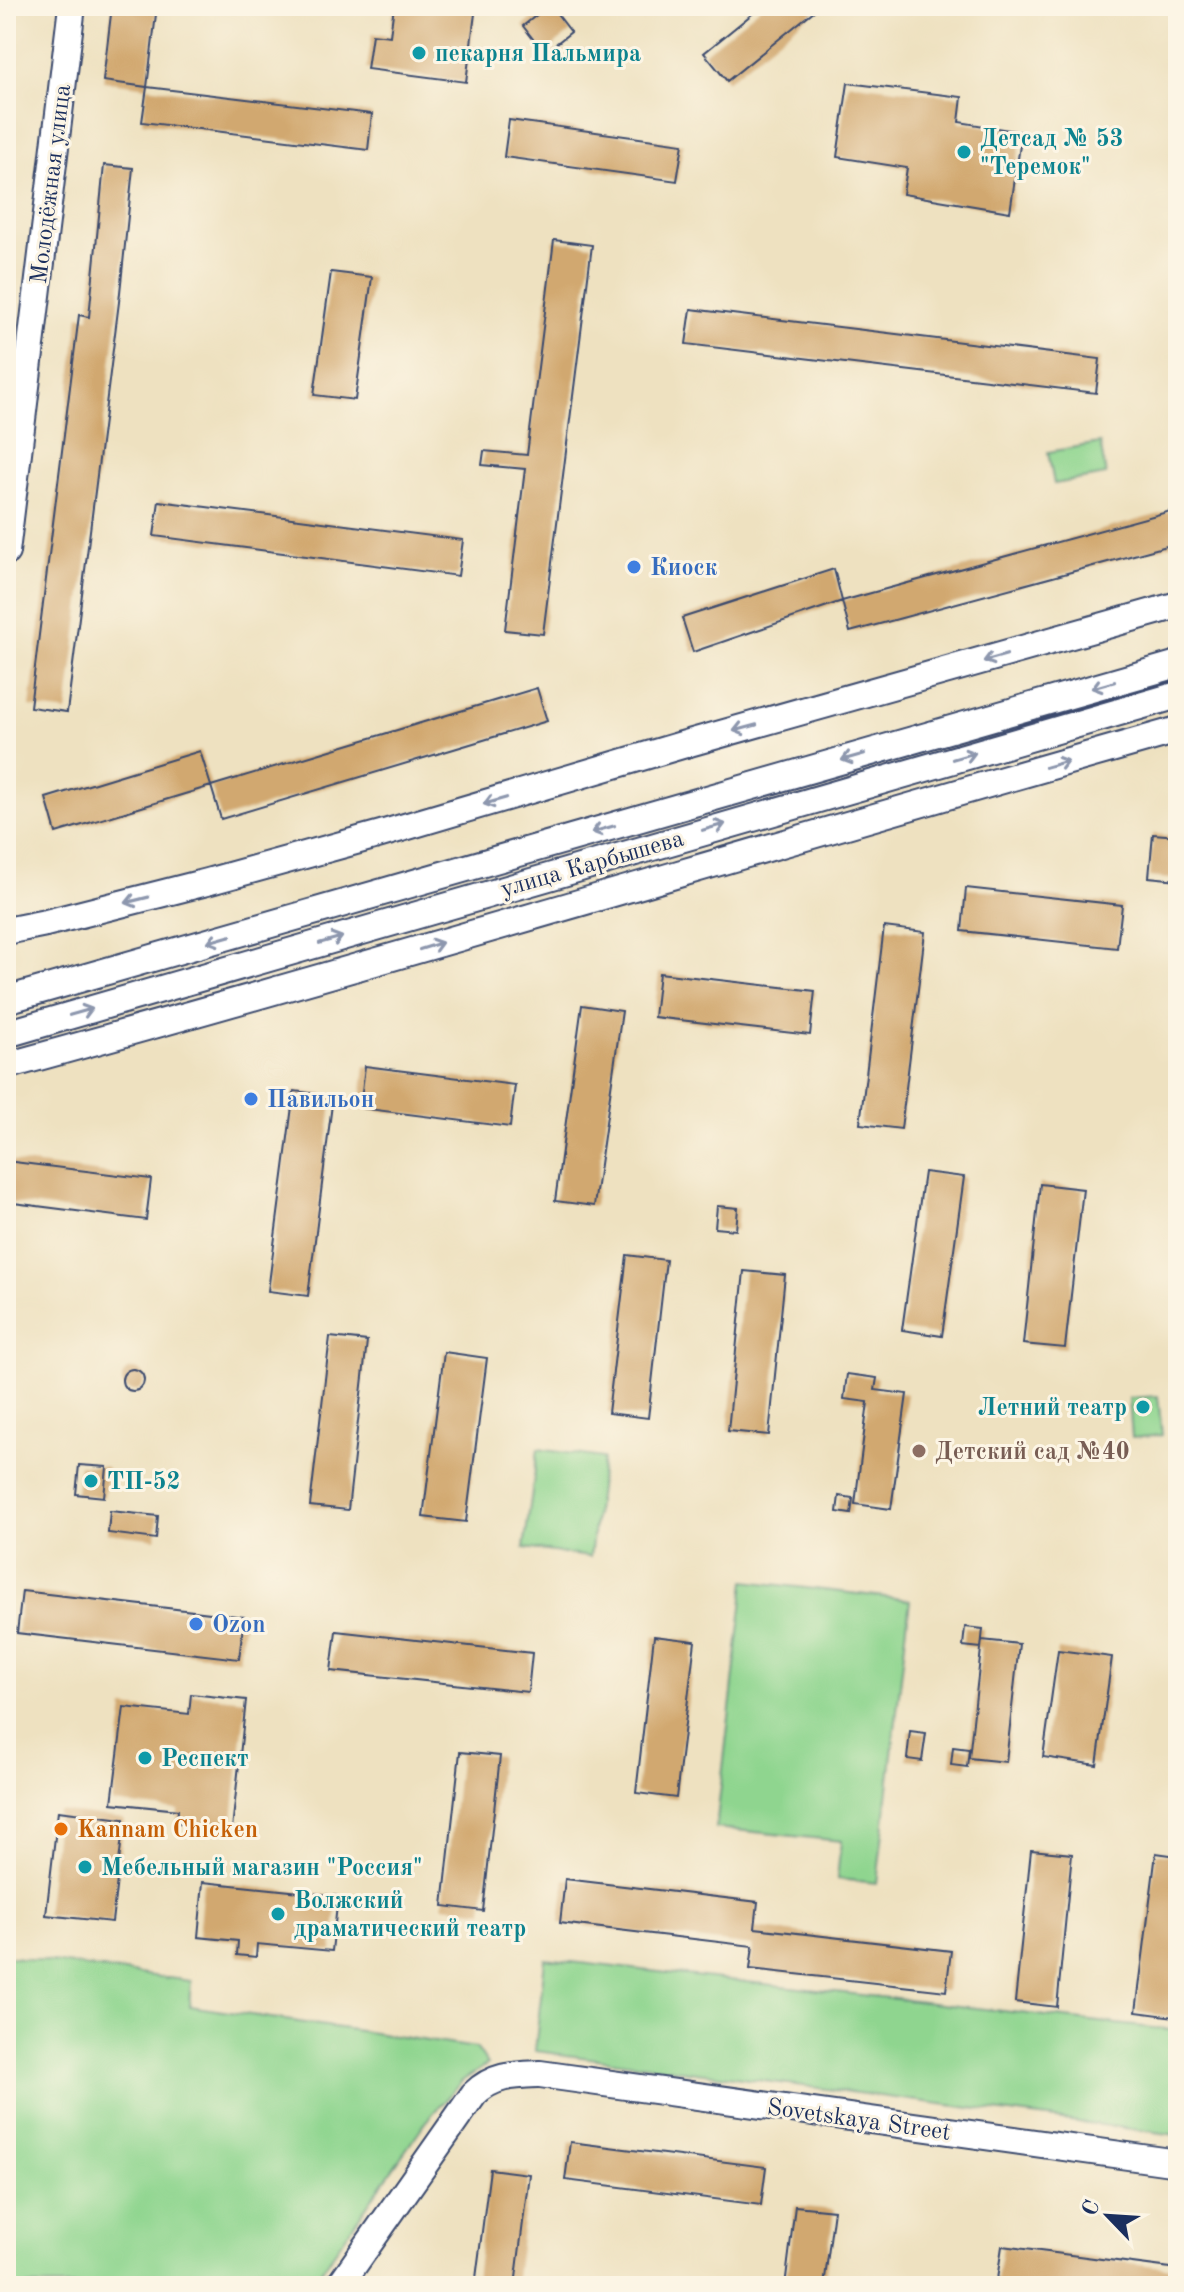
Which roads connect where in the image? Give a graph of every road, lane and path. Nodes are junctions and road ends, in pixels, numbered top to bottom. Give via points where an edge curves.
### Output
1 (72, 6) edge
2 (6, 552) edge
3 (1178, 605) edge
4 (1178, 664) edge
5 (1178, 695) edge
6 (1178, 730) edge
7 (6, 931) edge
8 (6, 1000) edge
9 (6, 1034) edge
10 (6, 1066) edge
11 (1178, 2163) edge
12 (339, 2286) edge

1 - 2 street, Молодёжная улица
3 -> 7 street via 366,838
4 -> 8 street, улица Карбышева
9 -> 5 street, улица Карбышева
10 -> 6 street, улица Карбышева
11 - 12 street, Sovetskaya Street via 540,2074 500,2078 474,2094

